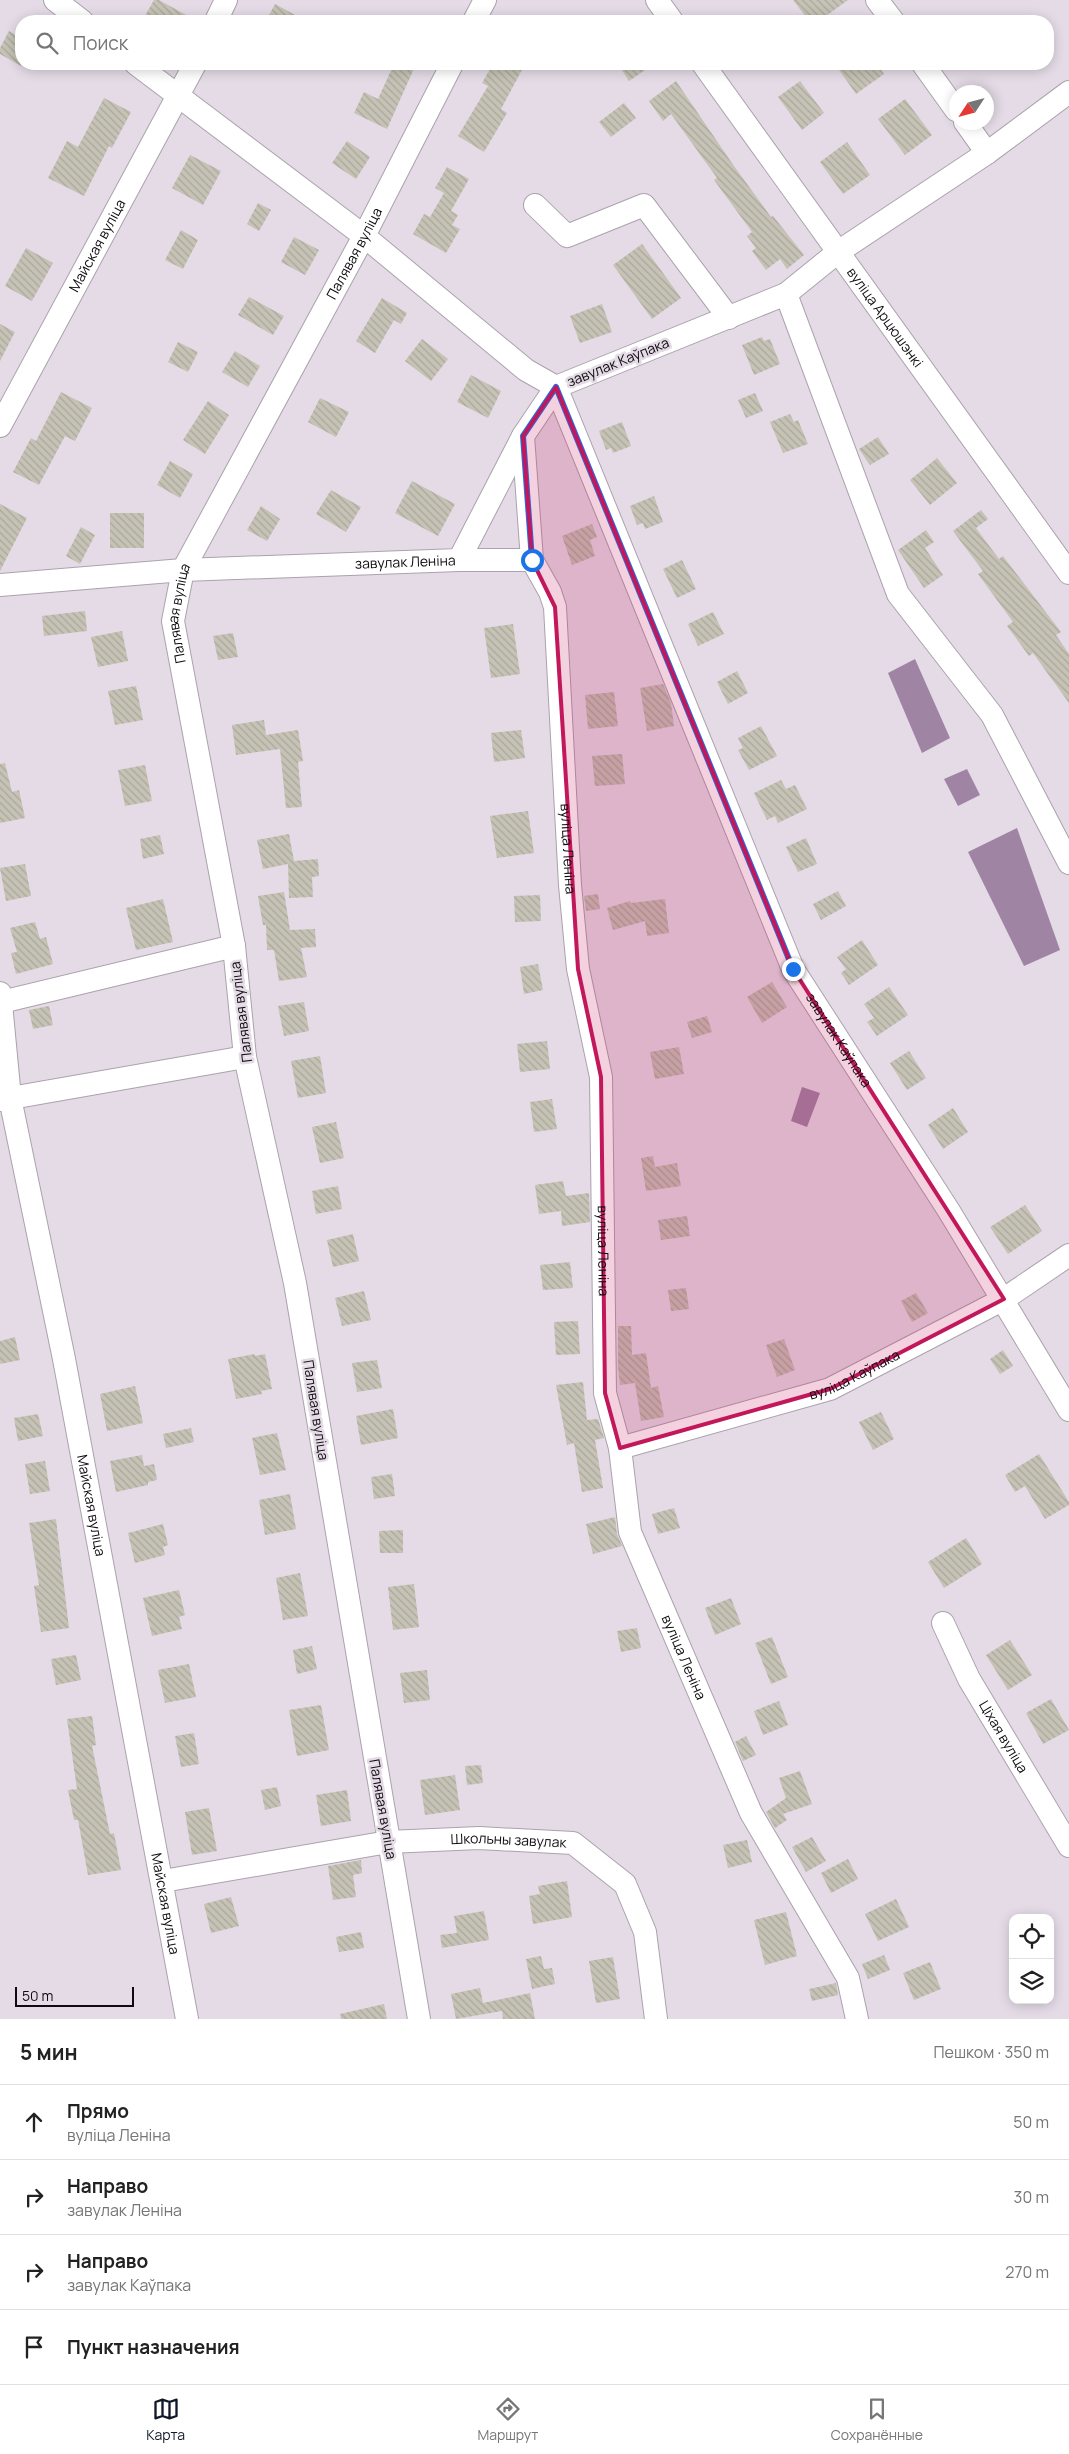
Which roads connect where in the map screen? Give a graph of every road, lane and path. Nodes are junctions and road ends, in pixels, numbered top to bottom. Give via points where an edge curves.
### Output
1 (55, 0) edge
2 (226, 0) edge
3 (485, 0) edge
4 (657, 0) edge
5 (878, 0) edge
6 (74, 15) edge
7 (219, 15) edge
8 (477, 15) edge
9 (668, 15) edge
10 (889, 15) edge
11 (144, 70) edge
12 (192, 70) edge
13 (449, 70) edge
14 (707, 70) edge
15 (927, 70) edge
16 (1069, 92) edge
17 (178, 97) junction
18 (949, 100) edge
19 (971, 130) edge
20 (987, 153) junction
21 (536, 205) dead end
22 (364, 236) junction
23 (838, 252) junction
24 (786, 294) junction
25 (729, 318) junction
26 (556, 387) junction
27 (0, 426) edge
28 (523, 436) junction
29 (459, 560) junction
30 (532, 560) junction
31 (183, 570) junction
32 (1069, 573) edge
33 (0, 585) edge
34 (1069, 863) edge
35 (234, 946) junction
36 (1, 998) edge
37 (245, 1057) junction
38 (5, 1099) edge
39 (1069, 1255) edge
40 (1004, 1299) junction
41 (1069, 1410) edge
42 (620, 1448) junction
43 (943, 1623) dead end
44 (388, 1842) junction
45 (1069, 1846) edge
46 (163, 1881) junction
47 (186, 2019) edge
48 (419, 2019) edge
49 (656, 2019) edge
50 (857, 2019) edge

1 - 6 street
2 - 7 street
3 - 8 street
4 - 9 street
5 - 10 street
11 - 17 street
12 - 17 street, Майская вуліца
13 - 22 street, Палявая вуліца
14 - 23 street, вуліца Арцюшэнкі
15 - 18 street
16 - 20 street, завулак Каўпака
17 - 22 street
17 - 27 street, Майская вуліца
19 - 20 street
20 - 23 street, завулак Каўпака
21 - 25 street via 567,236 644,206
22 - 26 street via 526,370
22 - 31 street, Палявая вуліца
23 - 24 street, завулак Каўпака
23 - 32 street, вуліца Арцюшэнкі
24 - 25 street, завулак Каўпака
24 - 34 street via 898,594 992,715
25 - 26 street, завулак Каўпака
26 - 28 street, завулак Леніна
26 - 40 street, завулак Каўпака via 793,969
28 - 29 street, завулак Леніна
28 - 30 street, вуліца Леніна
29 - 30 street
29 - 31 street, завулак Леніна
30 - 42 street, вуліца Леніна via 555,607 570,885 578,969 601,1077 606,1393
31 - 33 street, завулак Леніна
31 - 35 street, Палявая вуліца via 173,621
35 - 36 street
35 - 37 street, Палявая вуліца
36 - 38 street, Майская вуліца
37 - 38 street
37 - 44 street, Палявая вуліца via 295,1282
38 - 46 street, Майская вуліца via 64,1359
39 - 40 street, вуліца Каўпака
40 - 41 street, завулак Каўпака
40 - 42 street, вуліца Каўпака via 830,1390
42 - 50 street, вуліца Леніна via 630,1532 751,1813 848,1978
43 - 45 street, Ціхая вуліца via 970,1679
44 - 46 street, Школьны завулак
44 - 48 street, Палявая вуліца
44 - 49 street, Школьны завулак via 479,1838 573,1843 625,1884 645,1932
46 - 47 street, Майская вуліца

